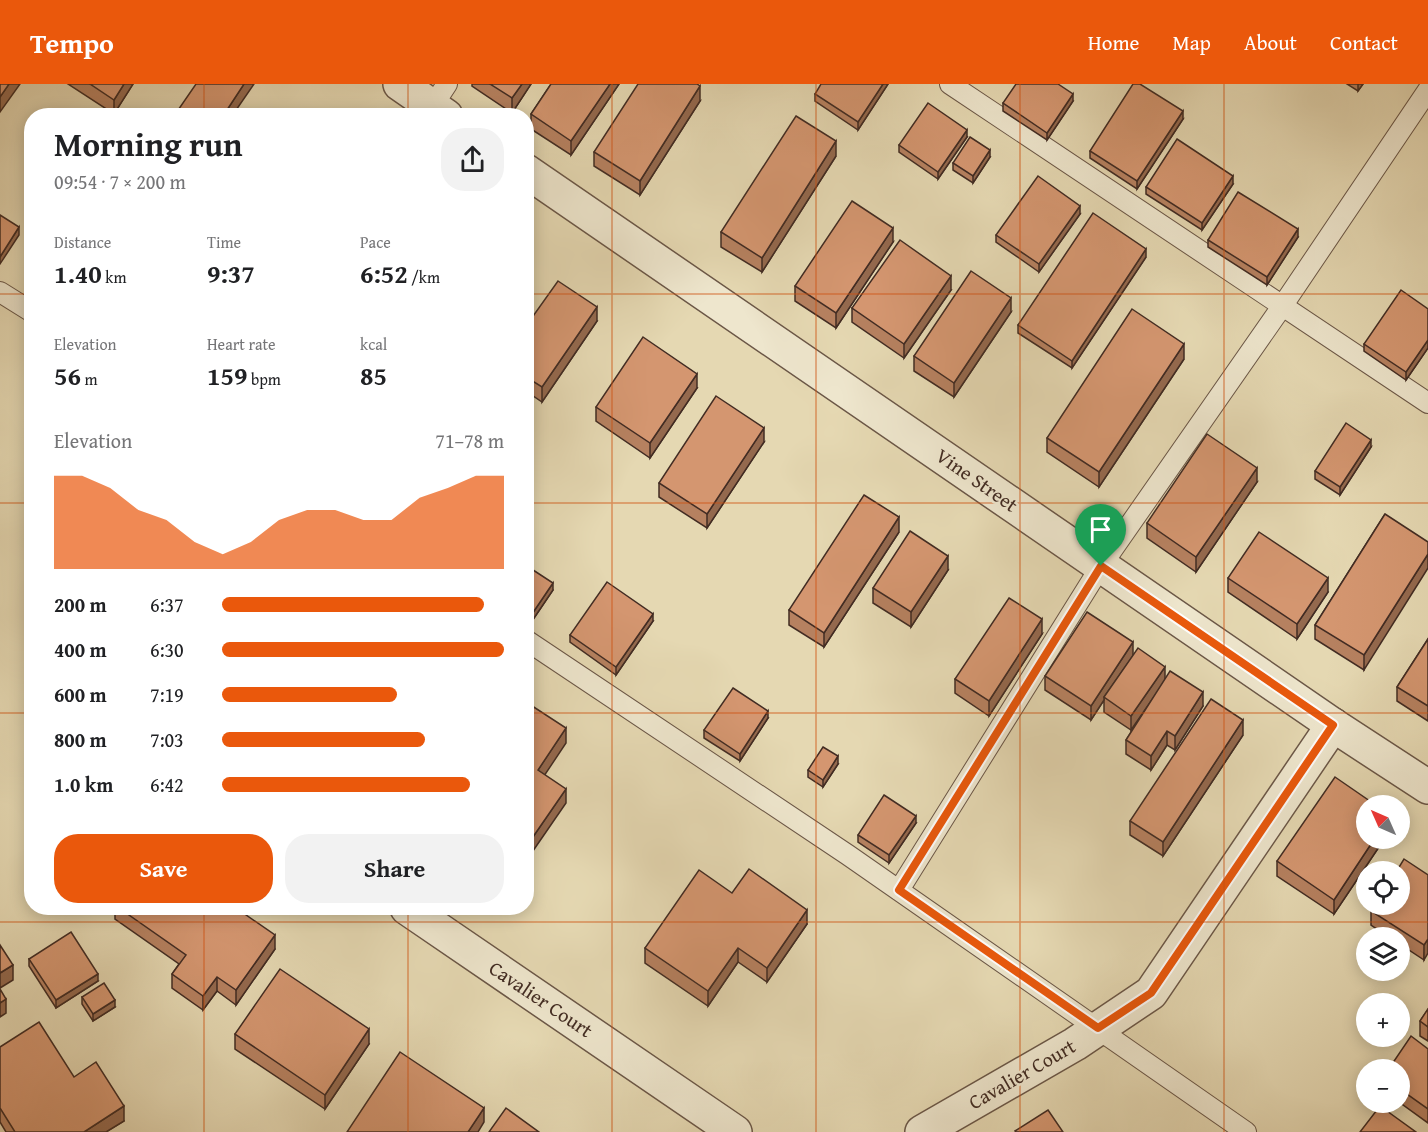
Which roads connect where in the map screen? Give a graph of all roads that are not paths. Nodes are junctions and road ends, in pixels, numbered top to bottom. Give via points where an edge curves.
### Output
1 (400, 84) edge
2 (950, 84) edge
3 (1428, 90) edge
4 (438, 105) edge
5 (534, 176) edge
6 (0, 291) edge
7 (1283, 305) junction
8 (24, 307) edge
9 (1428, 403) edge
10 (1101, 566) junction
11 (534, 645) edge
12 (1333, 725) junction
13 (1428, 787) edge
14 (899, 890) junction
15 (417, 915) edge
16 (1098, 1028) junction
17 (735, 1132) edge
18 (922, 1132) edge
19 (1246, 1132) edge

1 - 4 street
2 - 7 lane
3 - 7 lane
5 - 10 street, Vine Street
6 - 8 lane
7 - 9 lane
7 - 10 lane
10 - 12 street, Vine Street
10 - 14 lane
11 - 14 lane
12 - 13 street, Vine Street
12 - 16 street, Cavalier Court via 1151,993
14 - 16 lane
15 - 17 street, Cavalier Court
16 - 18 street, Cavalier Court
16 - 19 lane

